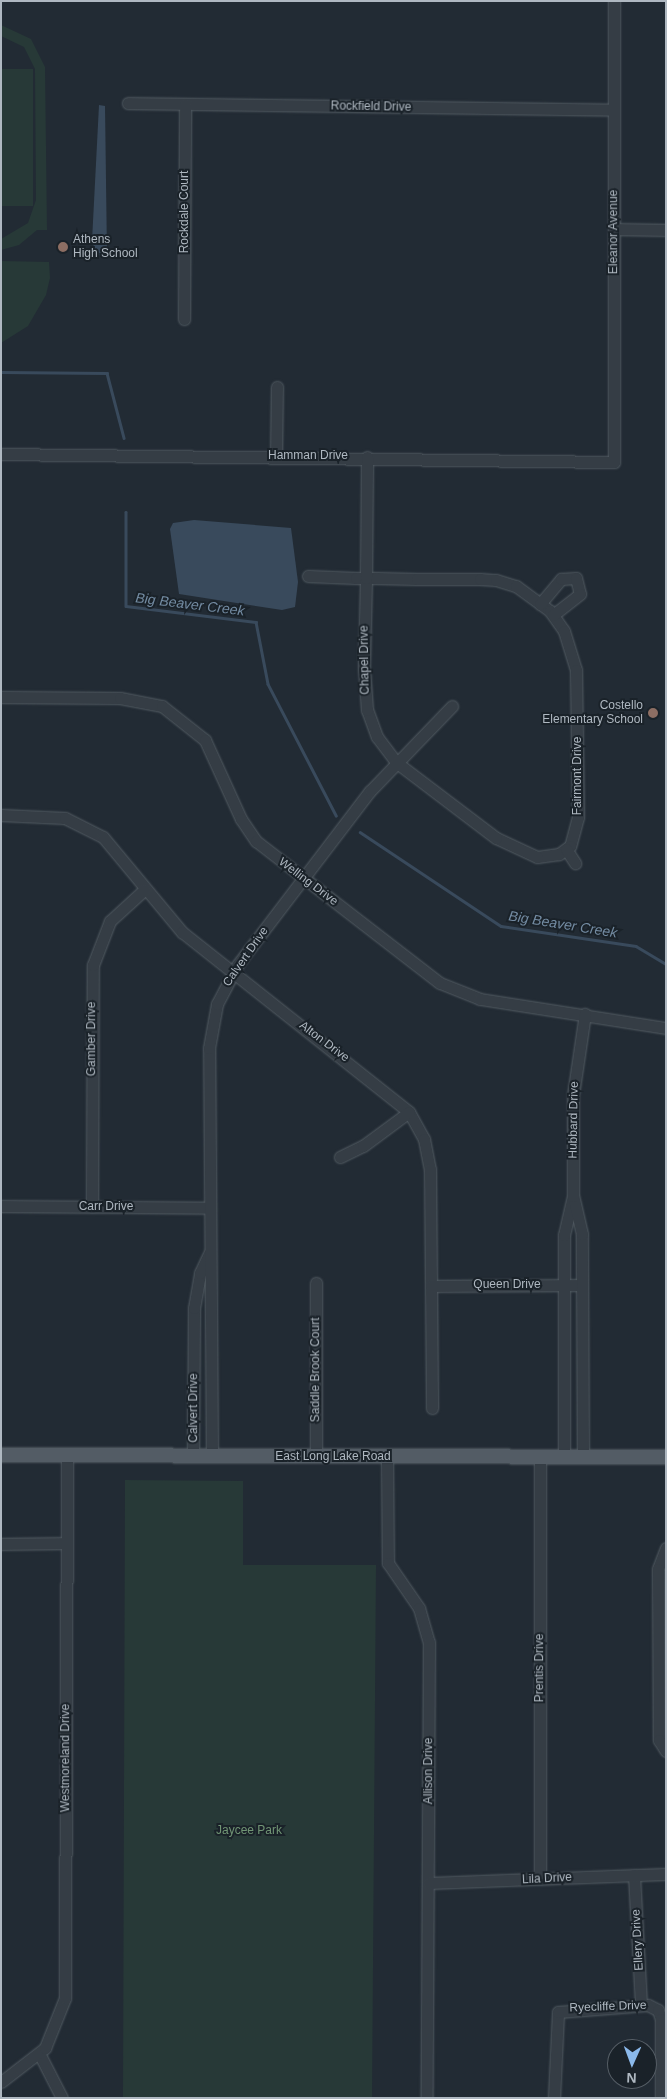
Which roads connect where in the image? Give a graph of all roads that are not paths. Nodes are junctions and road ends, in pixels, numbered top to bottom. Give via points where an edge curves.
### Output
1 (614, 1) edge
2 (128, 103) dead end
3 (185, 104) junction
4 (614, 110) junction
5 (615, 229) junction
6 (666, 230) edge
7 (184, 319) dead end
8 (277, 387) dead end
9 (1, 454) edge
10 (276, 456) junction
11 (367, 457) junction
12 (614, 462) joint
13 (308, 576) dead end
14 (366, 578) junction
15 (540, 604) junction
16 (553, 615) junction
17 (1, 697) edge
18 (452, 706) dead end
19 (396, 762) junction
20 (1, 815) edge
21 (566, 849) junction
22 (575, 863) dead end
23 (303, 878) junction
24 (145, 889) junction
25 (232, 973) junction
26 (585, 1014) junction
27 (666, 1028) edge
28 (409, 1112) junction
29 (340, 1157) dead end
30 (573, 1196) junction
31 (1, 1206) edge
32 (92, 1207) junction
33 (210, 1208) junction
34 (209, 1254) junction
35 (316, 1283) dead end
36 (564, 1285) junction
37 (582, 1285) junction
38 (431, 1286) junction
39 (194, 1359) junction
40 (212, 1360) junction
41 (564, 1360) junction
42 (582, 1360) junction
43 (432, 1408) dead end
44 (1, 1455) edge
45 (67, 1456) junction
46 (194, 1456) junction
47 (212, 1456) junction
48 (316, 1457) junction
49 (387, 1457) junction
50 (540, 1457) junction
51 (564, 1457) junction
52 (583, 1457) junction
53 (666, 1457) edge
54 (66, 1543) junction
55 (1, 1544) edge
56 (666, 1548) edge
57 (666, 1751) edge
58 (666, 1874) edge
59 (634, 1875) junction
60 (540, 1880) junction
61 (428, 1883) junction
62 (641, 2005) junction
63 (40, 2054) junction
64 (1, 2082) edge
65 (62, 2098) edge
66 (427, 2098) edge
67 (554, 2098) edge
68 (661, 2098) edge

1 - 4 street, Eleanor Avenue
2 - 3 street, Rockfield Drive
3 - 4 street, Rockfield Drive
3 - 7 street, Rockdale Court
4 - 5 street, Eleanor Avenue
5 - 6 street
5 - 12 street, Eleanor Avenue
8 - 10 street
9 - 10 street, Hamman Drive
10 - 11 street, Hamman Drive
11 - 12 street, Hamman Drive
11 - 14 street, Chapel Drive
13 - 14 street, Fairmont Drive
14 - 15 street, Fairmont Drive via 496,580 516,586
14 - 19 street, Chapel Drive via 367,710 377,737
15 - 16 street, Fairmont Drive
15 - 16 street via 561,579 576,578 580,594
16 - 21 street, Fairmont Drive via 564,631 576,670 578,817 576,834
17 - 23 street, Welling Drive via 135,699 173,712 211,750 241,820 256,840
18 - 19 street, Calvert Drive
19 - 21 street, Chapel Drive via 496,838 523,853 549,857
19 - 23 street, Calvert Drive
20 - 24 street, Alton Drive via 51,816 83,825 112,844
21 - 22 street
23 - 25 street, Calvert Drive
23 - 26 street, Welling Drive via 446,987 480,999
24 - 25 street, Alton Drive via 174,925
24 - 32 street, Gamber Drive via 110,921 93,965
25 - 28 street, Alton Drive
25 - 33 street, Calvert Drive via 216,1004 210,1034
26 - 27 street, Welling Drive
26 - 30 street, Hubbard Drive via 573,1096
28 - 29 street via 364,1146
28 - 38 street, Alton Drive via 429,1158
30 - 36 street, Hubbard Drive via 564,1226
30 - 37 street, Hubbard Drive via 582,1225
31 - 32 street, Carr Drive
32 - 33 street, Carr Drive
33 - 34 street, Calvert Drive
34 - 39 street, Calvert Drive via 195,1298
34 - 40 street, Calvert Drive
35 - 48 street, Saddle Brook Court
36 - 37 street, Queen Drive
36 - 38 street, Queen Drive
36 - 41 street, Hubbard Drive
37 - 42 street, Hubbard Drive
38 - 43 street, Alton Drive
39 - 40 street, Calvert Drive
39 - 46 street, Calvert Drive
40 - 47 street, Calvert Drive
41 - 42 street
41 - 51 street, Hubbard Drive
42 - 52 street, Hubbard Drive
44 - 45 main road, East Long Lake Road
45 - 46 main road, East Long Lake Road
45 - 54 street, Westmoreland Drive
46 - 47 main road, East Long Lake Road
47 - 48 main road, East Long Lake Road
48 - 49 main road, East Long Lake Road
49 - 50 main road, East Long Lake Road
49 - 61 street, Allison Drive via 388,1563 418,1608 429,1642
50 - 51 main road, East Long Lake Road
50 - 60 street, Prentis Drive
51 - 52 main road, East Long Lake Road
52 - 53 main road, East Long Lake Road
54 - 55 street
54 - 63 street, Westmoreland Drive via 66,1986 60,2021
56 - 57 street via 658,1569 659,1740
58 - 59 street, Lila Drive
59 - 60 street, Lila Drive
59 - 62 street, Ellery Drive
60 - 61 street, Lila Drive
61 - 66 street, Allison Drive
62 - 67 street, Ryecliffe Drive via 558,2012
62 - 68 street, Ryecliffe Drive via 658,2010
63 - 64 street
63 - 65 street

